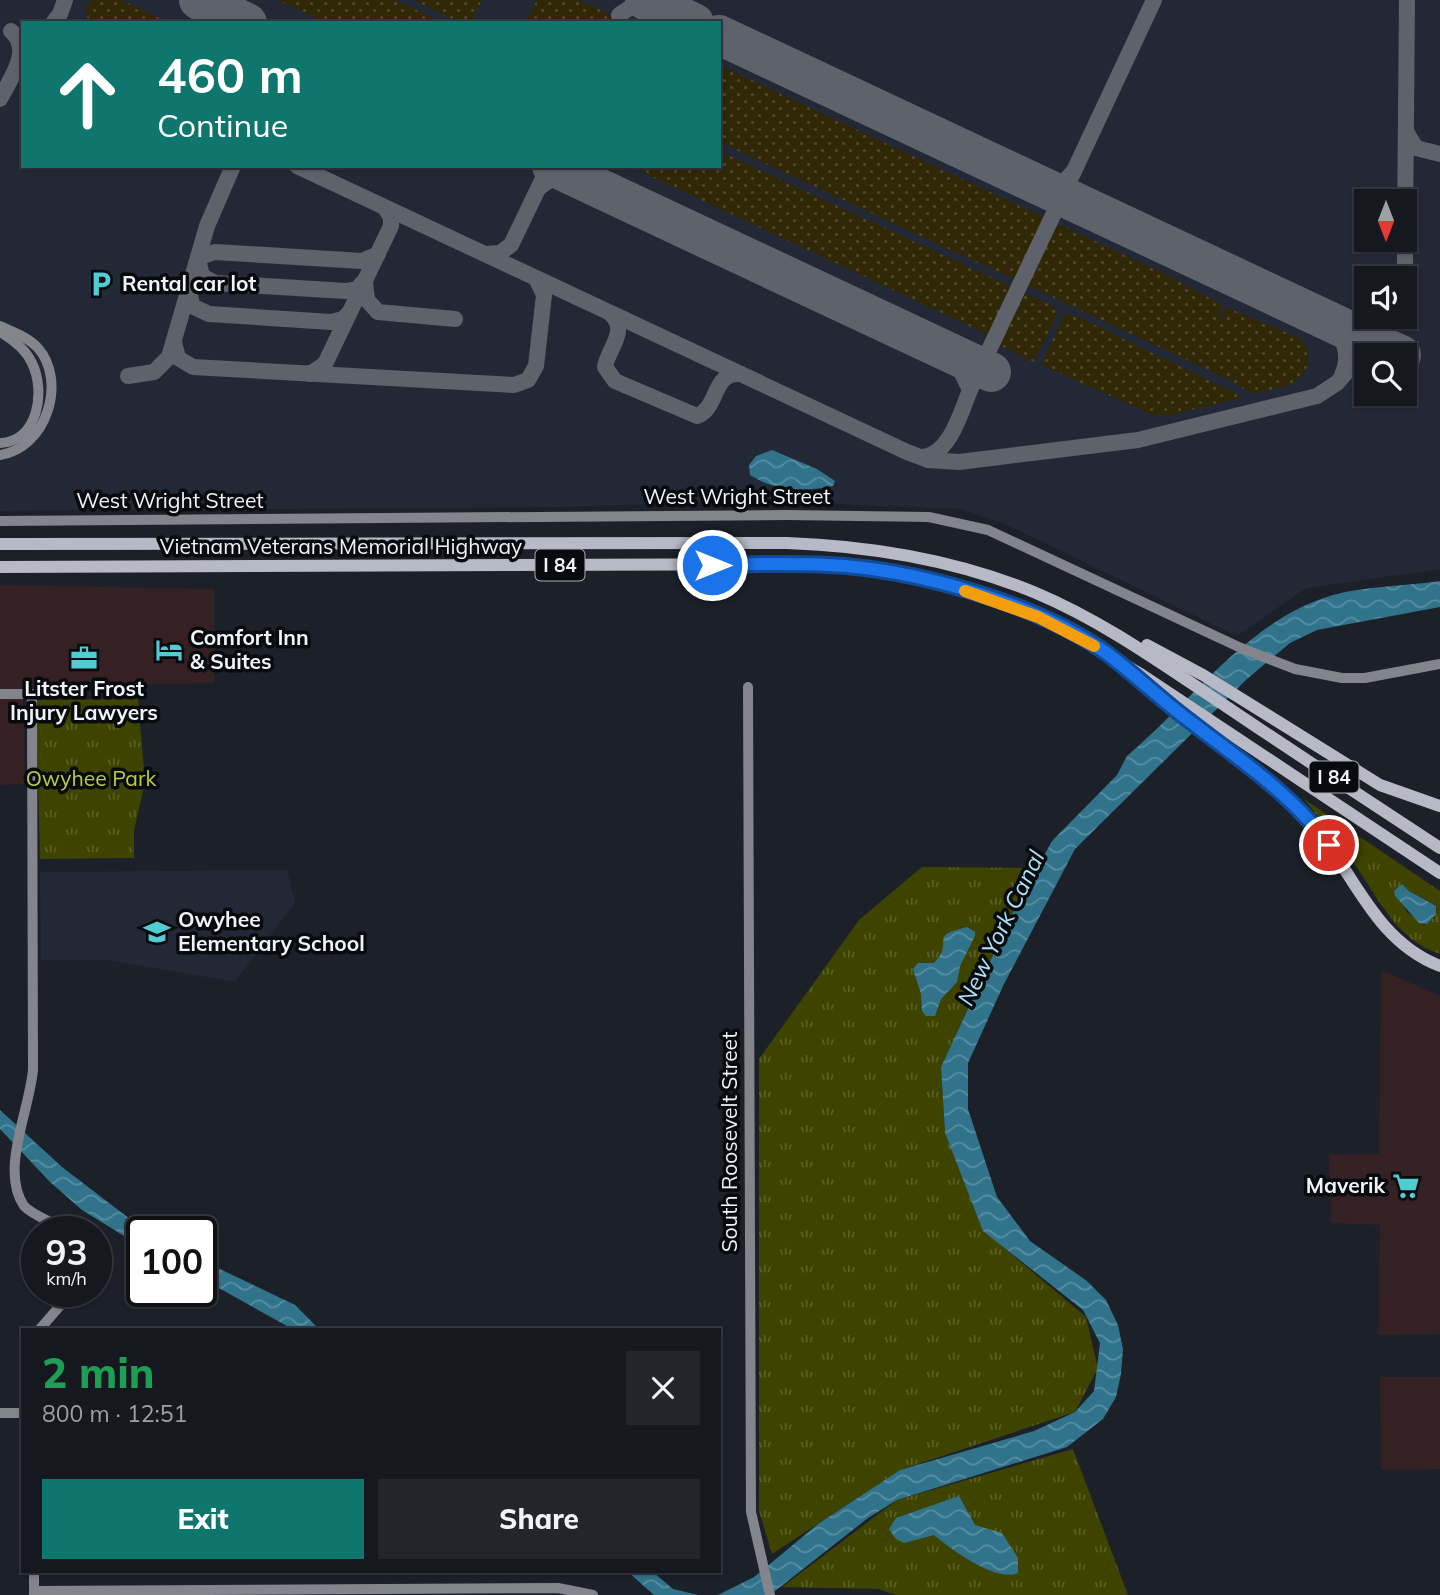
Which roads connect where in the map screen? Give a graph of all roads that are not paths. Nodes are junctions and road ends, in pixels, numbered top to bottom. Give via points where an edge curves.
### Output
1 (0, 326) edge
2 (0, 332) edge
3 (0, 443) edge
4 (0, 455) edge
5 (0, 521) edge
6 (0, 544) edge
7 (0, 569) edge
8 (1440, 664) edge
9 (1198, 680) junction
10 (748, 687) dead end
11 (0, 694) edge
12 (1208, 727) junction
13 (1440, 806) edge
14 (1440, 848) edge
15 (1440, 873) edge
16 (1440, 967) edge
17 (38, 1216) edge
18 (59, 1307) edge
19 (41, 1328) edge
20 (0, 1413) edge
21 (21, 1413) edge
22 (34, 1573) edge
23 (34, 1593) edge
24 (593, 1595) edge
25 (770, 1595) edge

1 - 4 street via 38,348 47,366 45,424 28,445
2 - 3 street via 32,362 38,393 30,426 20,437
5 - 8 street, West Wright Street via 929,517 988,530 1272,661 1342,678 1389,676
6 - 9 highway, Vietnam Veterans Memorial Highway / I 84 via 828,544 960,567 1058,603
7 - 12 highway, Vietnam Veterans Memorial Highway / I 84 via 831,565 916,578 1038,617 1104,651
9 - 13 highway via 1238,696 1380,785
9 - 14 highway, Vietnam Veterans Memorial Highway / I 84 via 1228,708
10 - 25 street, South Roosevelt Street via 751,1513
11 - 17 street via 32,694 33,1070 9,1173 15,1196
12 - 15 highway, I 84
12 - 16 highway via 1298,807 1387,932
18 - 19 street
20 - 21 street
22 - 23 street
23 - 24 street via 558,1588

